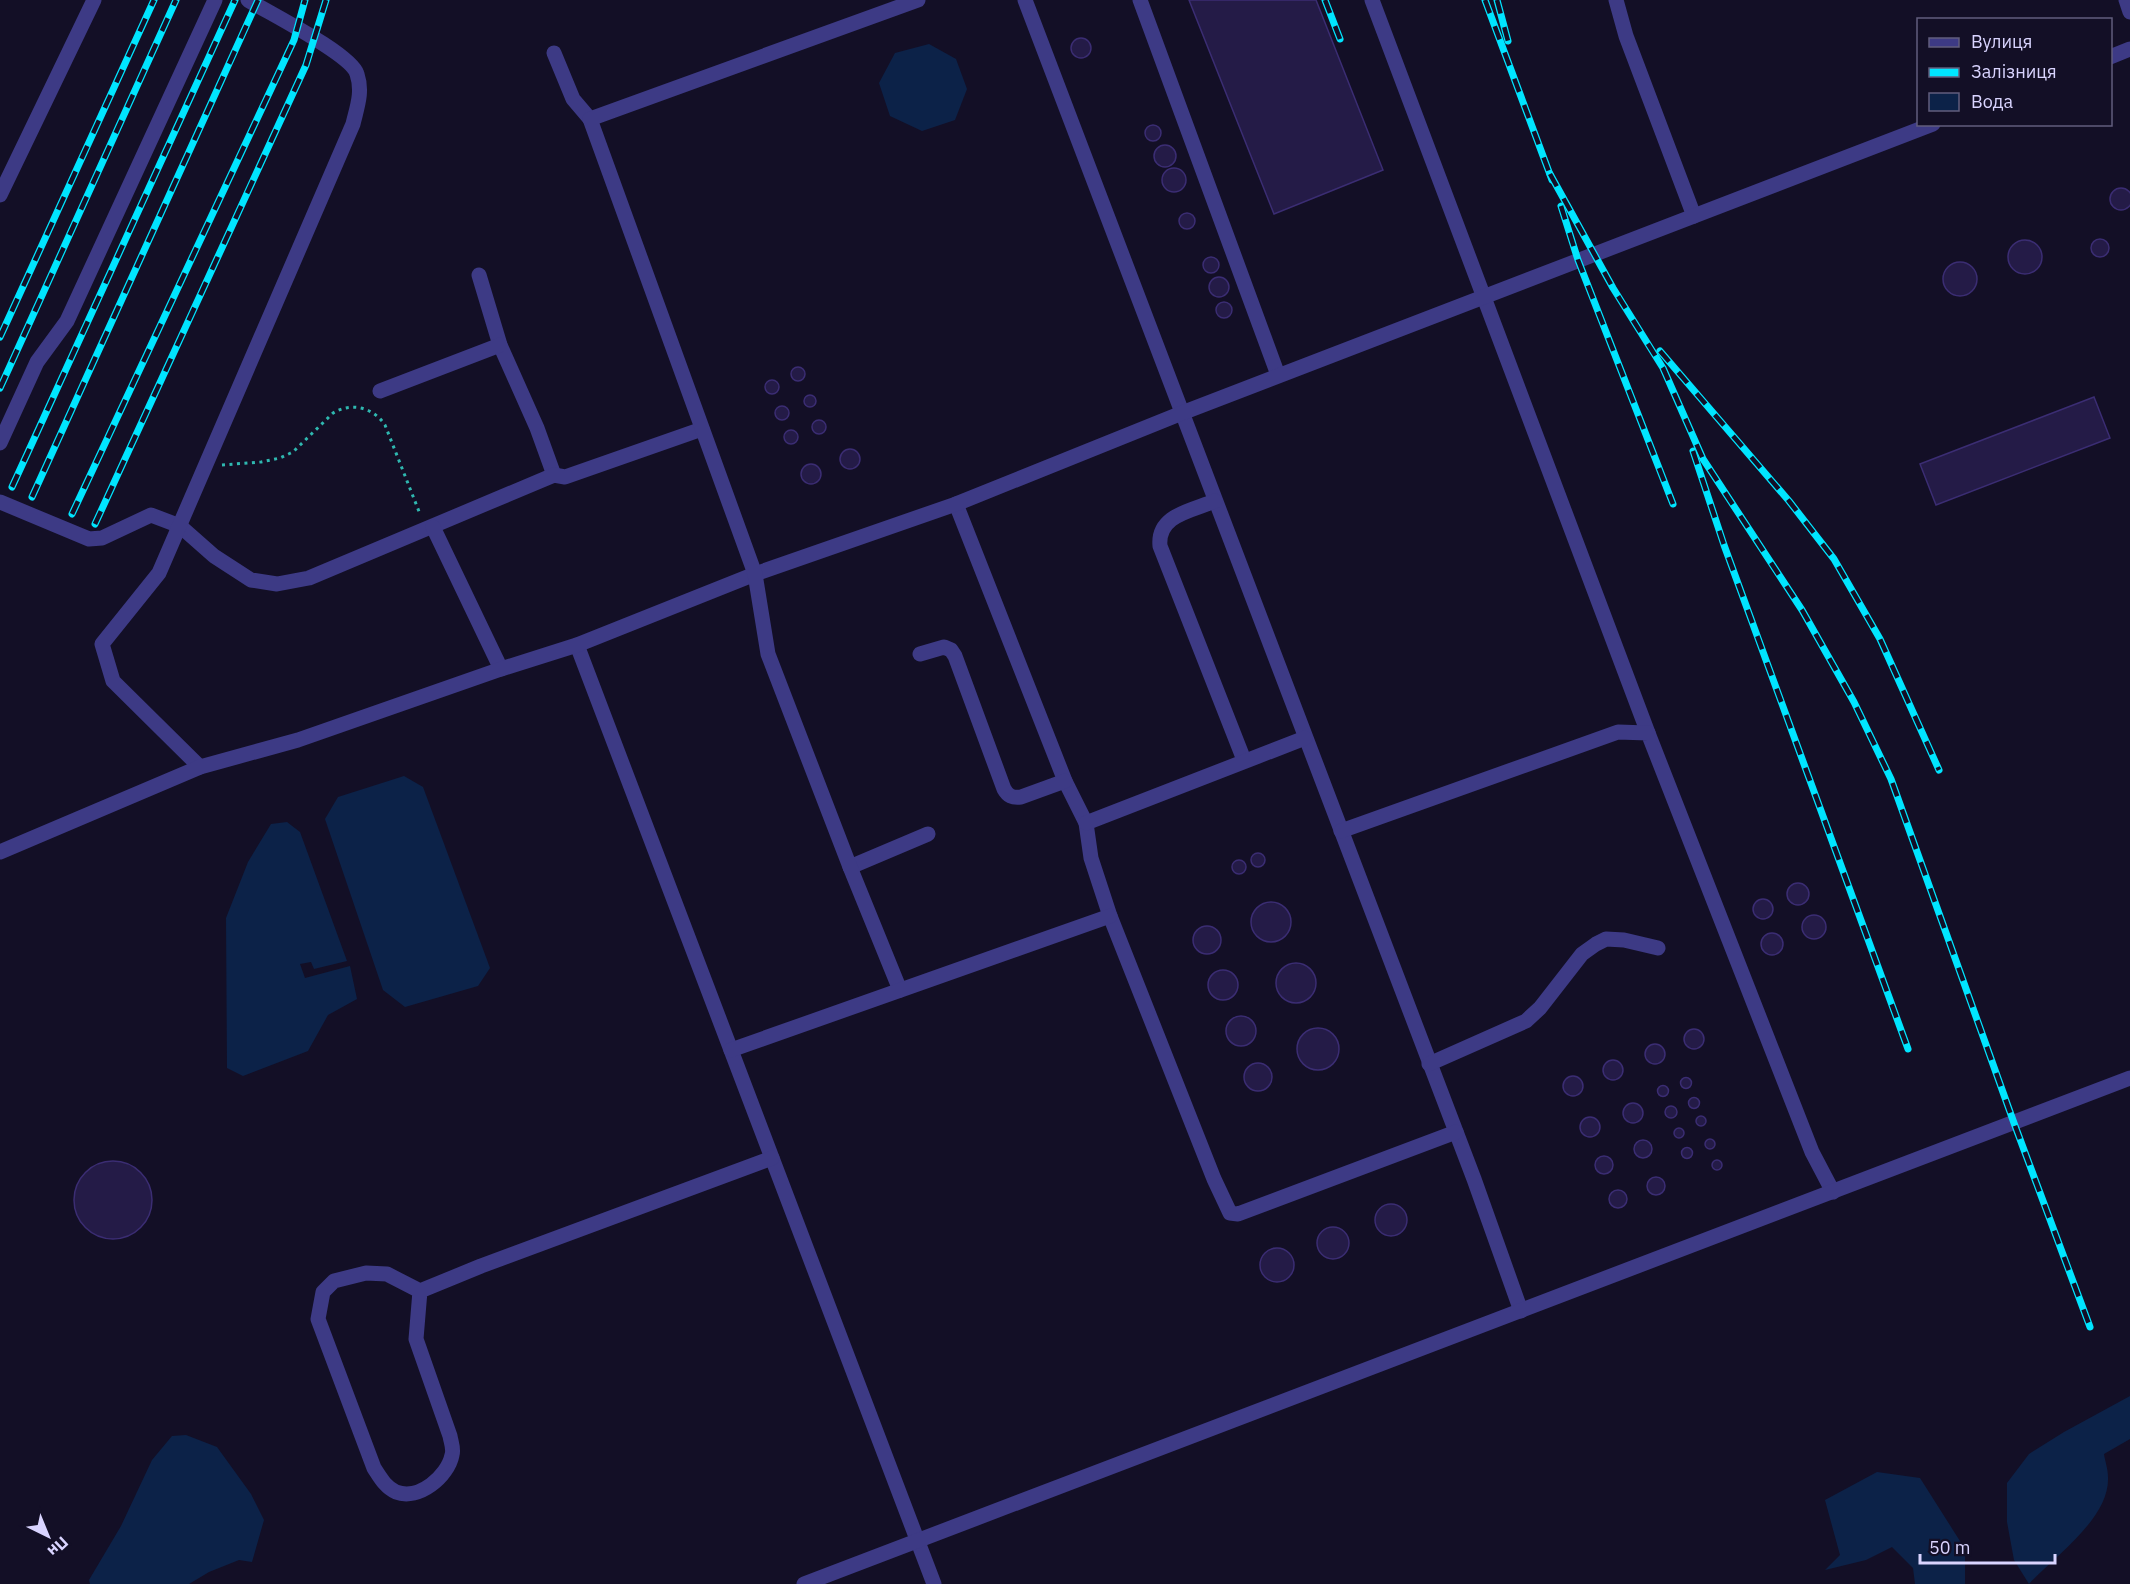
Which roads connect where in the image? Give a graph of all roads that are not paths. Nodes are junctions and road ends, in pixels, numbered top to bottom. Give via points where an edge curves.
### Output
1 (94, 0) edge
2 (215, 0) edge
3 (248, 0) edge
4 (918, 0) edge
5 (1025, 0) edge
6 (1140, 0) edge
7 (1372, 0) edge
8 (1616, 0) edge
9 (2126, 0) edge
10 (2130, 12) edge
11 (2130, 49) edge
12 (554, 53) dead end
13 (2112, 56) edge
14 (590, 119) junction
15 (1928, 126) edge
16 (0, 195) edge
17 (1694, 216) junction
18 (479, 274) dead end
19 (1485, 296) junction
20 (500, 345) junction
21 (1278, 375) junction
22 (380, 391) dead end
23 (1182, 412) junction
24 (702, 429) junction
25 (0, 443) edge
26 (554, 475) junction
27 (1215, 501) junction
28 (0, 502) edge
29 (956, 504) junction
30 (180, 526) junction
31 (433, 527) junction
32 (755, 574) junction
33 (577, 645) junction
34 (920, 654) dead end
35 (501, 669) junction
36 (1648, 733) junction
37 (1305, 738) junction
38 (1244, 760) junction
39 (200, 767) junction
40 (1065, 781) junction
41 (1086, 823) junction
42 (1341, 831) junction
43 (928, 834) dead end
44 (0, 852) edge
45 (850, 867) junction
46 (1110, 916) junction
47 (1658, 948) dead end
48 (900, 990) junction
49 (731, 1050) junction
50 (1429, 1064) junction
51 (2130, 1078) edge
52 (1456, 1132) junction
53 (772, 1158) junction
54 (1833, 1192) junction
55 (420, 1291) junction
56 (1521, 1311) junction
57 (918, 1541) junction
58 (804, 1584) edge
59 (934, 1584) edge

1 - 16 lane
2 - 25 lane via 67,321 37,362
3 - 30 lane via 341,55 357,72 361,93 353,124
4 - 14 lane
5 - 23 lane
6 - 21 lane
7 - 19 lane
8 - 17 lane
9 - 10 lane
11 - 13 lane
12 - 14 lane via 573,99
14 - 24 lane
15 - 17 lane
17 - 19 lane
18 - 20 lane
19 - 21 lane
19 - 36 lane
20 - 22 lane
20 - 26 lane
21 - 23 lane
23 - 27 lane
23 - 29 lane
24 - 26 lane via 565,477
24 - 32 lane
26 - 31 lane
27 - 37 lane
27 - 38 lane via 1163,525 1160,546
28 - 30 lane via 90,539 102,538 151,515
29 - 32 lane
29 - 40 lane
30 - 31 lane via 214,556 251,580 277,584 309,578
30 - 39 lane via 159,573 102,644 113,681
31 - 35 lane
32 - 33 lane
32 - 45 lane via 768,654
33 - 35 lane
33 - 49 lane
34 - 40 lane via 944,647 951,650 1008,795 1021,797
35 - 39 lane via 298,740
36 - 42 lane via 1618,732
36 - 54 lane via 1812,1152
37 - 38 lane
37 - 42 lane
38 - 41 lane
39 - 44 lane
40 - 41 lane
41 - 46 lane via 1091,858
42 - 50 lane
43 - 45 lane
45 - 48 lane
46 - 48 lane
46 - 52 lane via 1230,1213 1238,1214
47 - 50 lane via 1624,940 1606,939 1596,944 1582,954 1526,1021
48 - 49 lane
49 - 53 lane
50 - 52 lane
51 - 54 lane
52 - 56 lane
53 - 55 lane
53 - 57 lane
54 - 56 lane
55 - 55 lane via 387,1274 350,1276 334,1281 323,1292 318,1319 374,1468 384,1483 396,1492 406,1493 423,1490 435,1481 444,1473 453,1452 416,1339
56 - 57 lane
57 - 58 lane
57 - 59 lane

